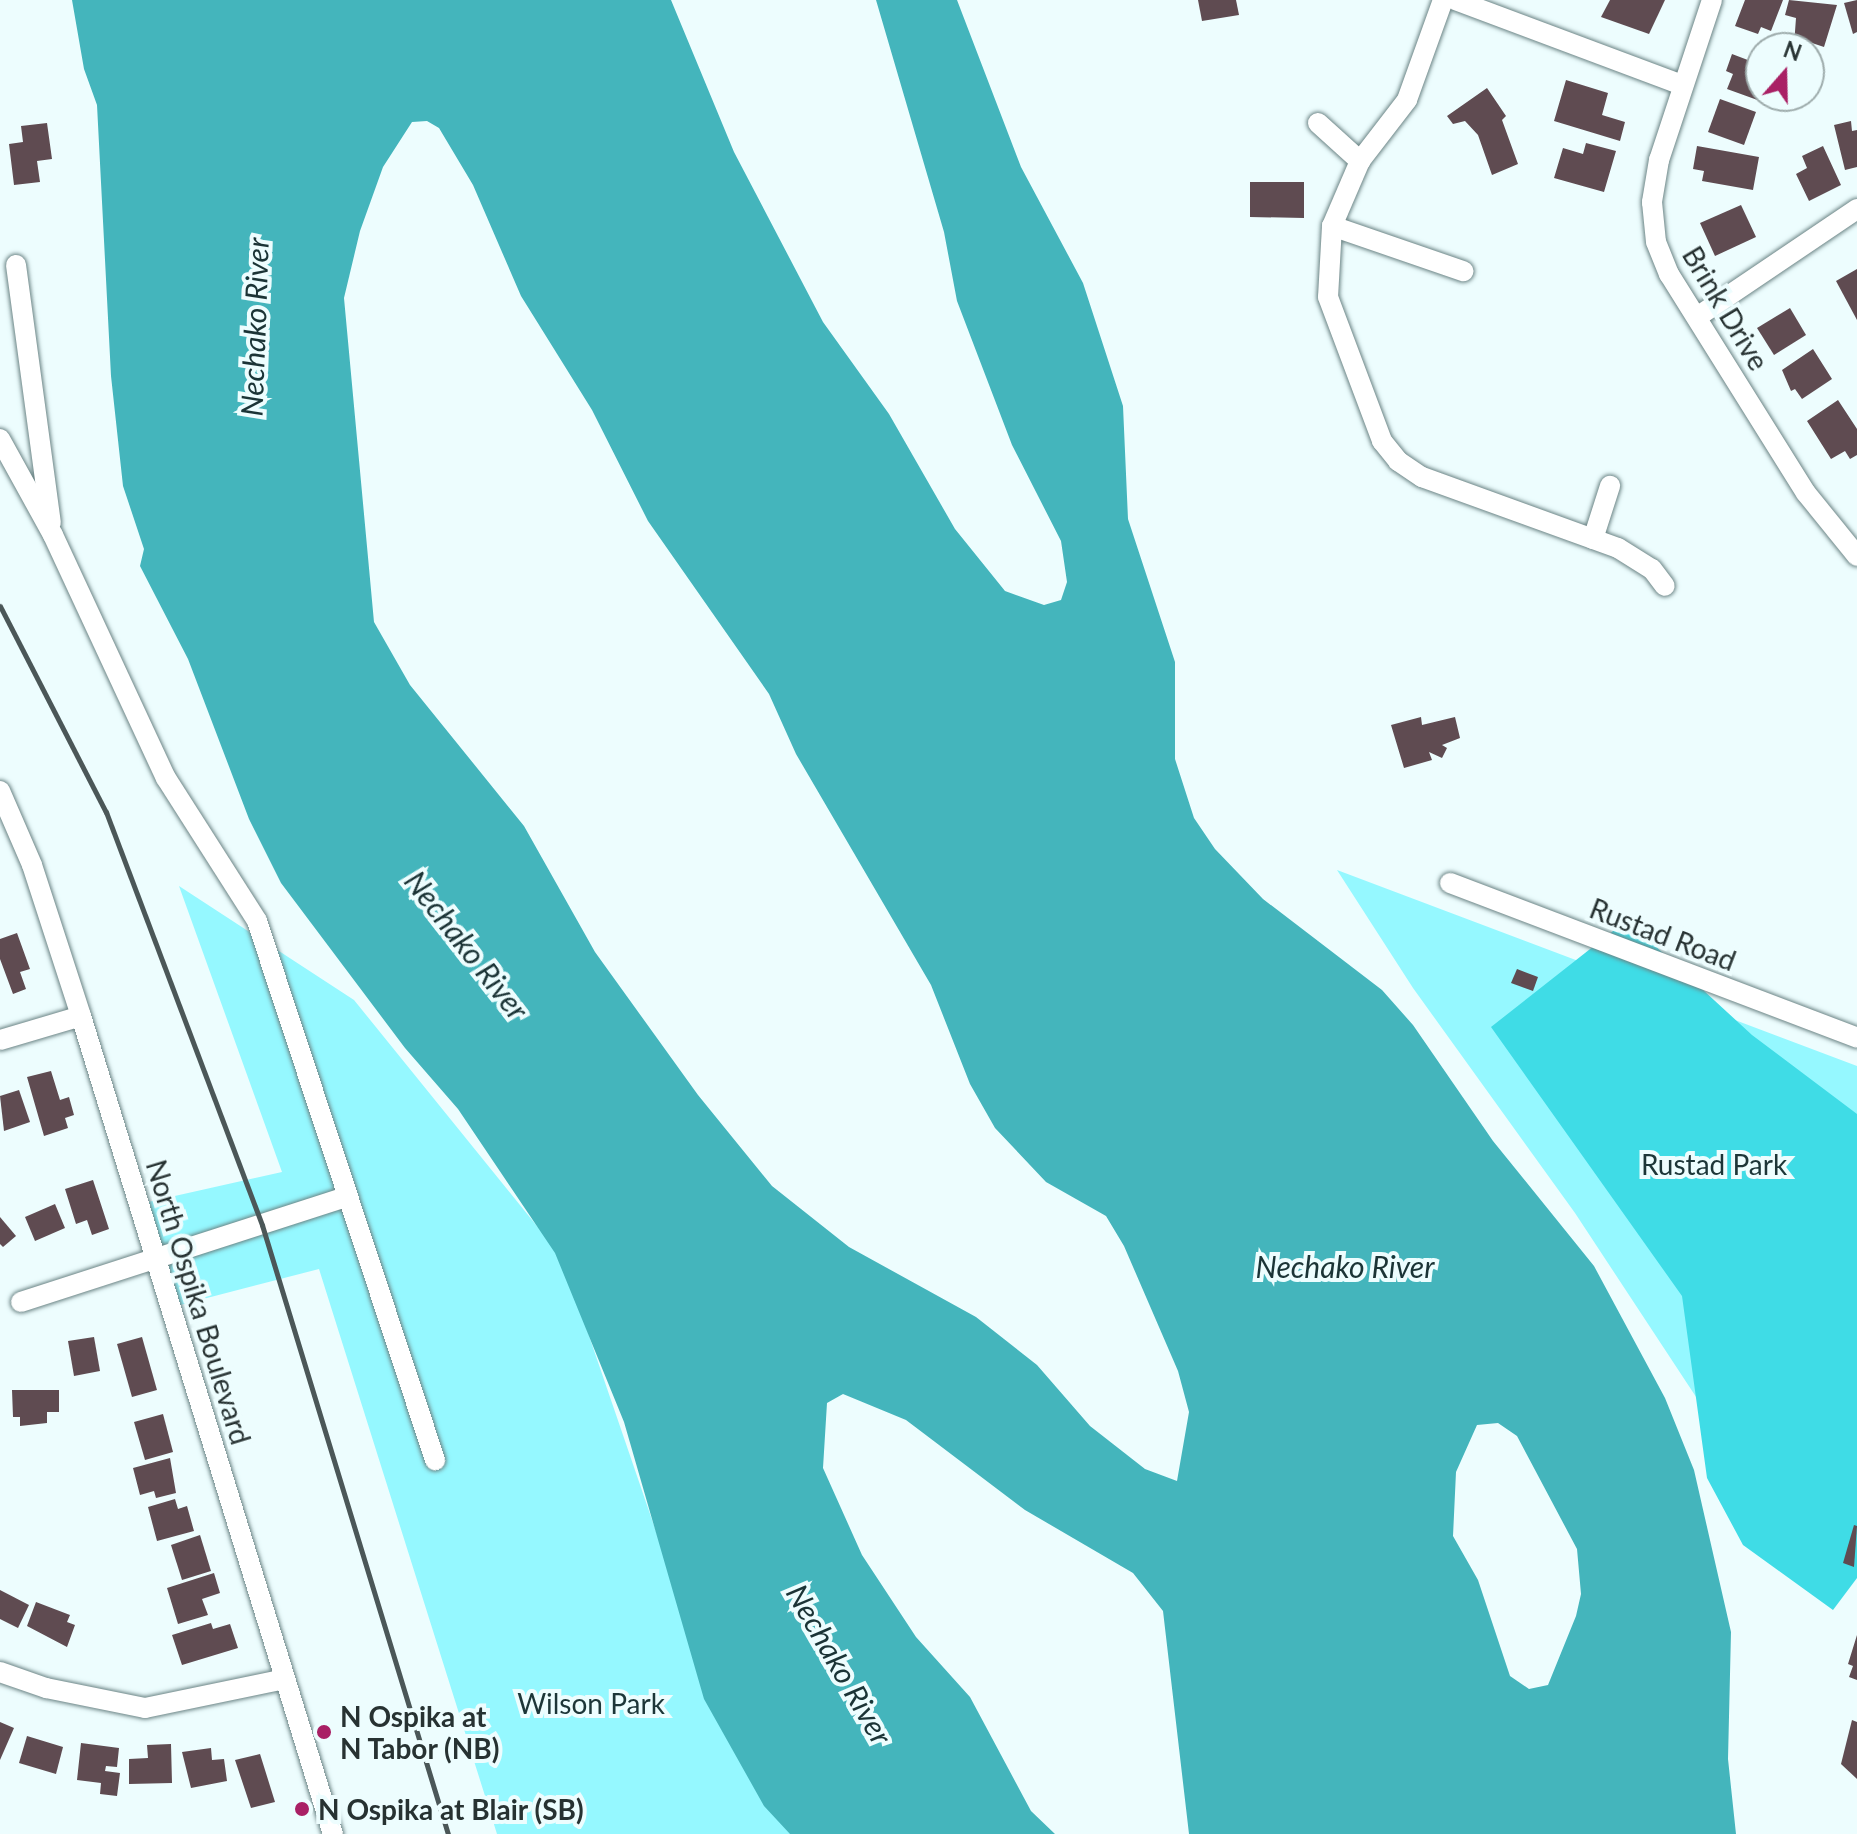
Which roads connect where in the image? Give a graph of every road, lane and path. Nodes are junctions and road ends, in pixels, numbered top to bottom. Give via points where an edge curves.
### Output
1 (1443, 0) edge
2 (1455, 0) edge
3 (1712, 0) edge
4 (1680, 84) junction
5 (1318, 123) dead end
6 (1360, 161) junction
7 (1857, 209) edge
8 (1332, 226) junction
9 (16, 265) dead end
10 (1463, 271) dead end
11 (1697, 317) junction
12 (0, 439) edge
13 (1610, 486) dead end
14 (1849, 529) edge
15 (53, 535) junction
16 (1593, 539) junction
17 (1857, 556) edge
18 (1665, 586) dead end
19 (0, 791) edge
20 (1450, 883) dead end
21 (81, 1016) junction
22 (1857, 1038) edge
23 (0, 1040) edge
24 (346, 1197) junction
25 (156, 1260) junction
26 (21, 1302) dead end
27 (435, 1460) dead end
28 (0, 1672) edge
29 (285, 1679) junction
30 (333, 1834) edge

1 - 6 street via 1407,100
2 - 4 street
3 - 4 street, Brink Drive
4 - 11 street, Brink Drive via 1652,202 1660,252
5 - 6 street
6 - 8 street
7 - 11 street
8 - 10 street
8 - 16 street via 1328,297 1382,441 1398,461 1422,477
9 - 15 street
11 - 14 street, Brink Drive via 1806,493
12 - 15 street
13 - 16 street
14 - 17 street, Brink Drive
15 - 24 street via 166,778 257,921
16 - 18 street via 1635,557
19 - 21 street, North Ospika Boulevard via 32,865
20 - 22 street, Rustad Road
21 - 23 street
21 - 25 street, North Ospika Boulevard
24 - 25 street
24 - 27 street
25 - 26 street
25 - 29 street, North Ospika Boulevard
28 - 29 street via 46,1688 145,1708
29 - 30 street, North Ospika Boulevard

